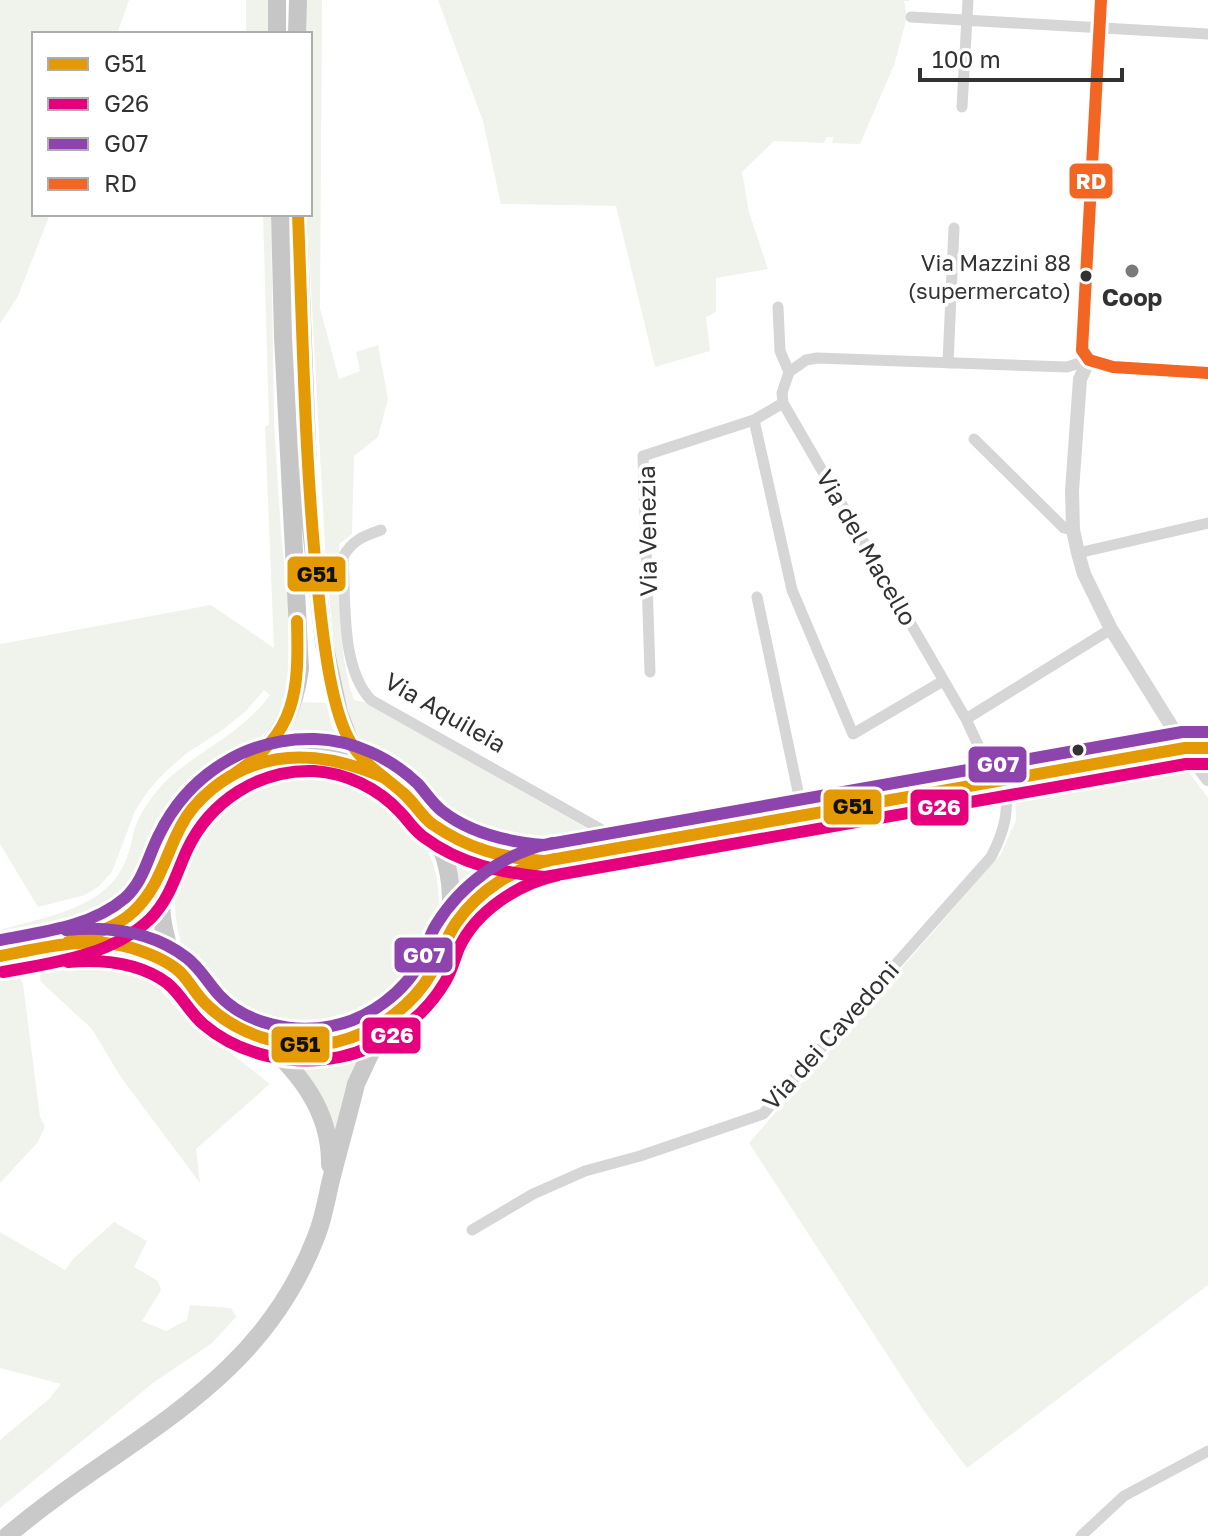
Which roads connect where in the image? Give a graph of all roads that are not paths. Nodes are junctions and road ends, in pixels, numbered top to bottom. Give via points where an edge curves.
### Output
1 (277, 0) edge
2 (298, 0) edge
3 (968, 0) edge
4 (1101, 0) edge
5 (911, 17) dead end
6 (968, 20) junction
7 (1100, 26) junction
8 (277, 32) edge
9 (297, 32) edge
10 (1208, 34) edge
11 (962, 107) dead end
12 (280, 216) edge
13 (298, 216) edge
14 (954, 228) dead end
15 (778, 307) dead end
16 (1089, 360) junction
17 (948, 363) junction
18 (789, 372) junction
19 (1208, 373) edge
20 (783, 403) junction
21 (754, 420) junction
22 (974, 439) dead end
23 (1208, 523) edge
24 (381, 530) dead end
25 (1073, 530) junction
26 (1078, 553) junction
27 (757, 597) dead end
28 (1111, 629) junction
29 (650, 672) dead end
30 (943, 681) junction
31 (966, 719) junction
32 (1208, 746) edge
33 (1185, 748) junction
34 (249, 766) junction
35 (374, 772) junction
36 (1208, 779) edge
37 (1006, 780) junction
38 (982, 784) junction
39 (803, 815) junction
40 (429, 822) junction
41 (619, 847) junction
42 (545, 861) junction
43 (164, 871) junction
44 (446, 938) junction
45 (42, 949) junction
46 (0, 956) edge
47 (181, 973) junction
48 (404, 1007) junction
49 (262, 1038) junction
50 (330, 1185) junction
51 (472, 1230) dead end
52 (1208, 1451) edge
53 (7, 1536) edge
54 (1081, 1536) edge

1 - 8 highway
2 - 9 highway
3 - 6 street
4 - 7 street
5 - 6 street
6 - 7 street
6 - 11 street
7 - 10 street
7 - 16 street via 1082,318 1082,350
12 - 34 highway via 300,669 285,723
13 - 35 highway via 310,520 324,643 350,742
14 - 17 street
15 - 18 street via 780,351
16 - 17 street via 1067,367
16 - 19 street via 1113,367
16 - 25 street via 1080,379
17 - 18 street via 817,358
18 - 20 street
20 - 21 street, Via Venezia
20 - 30 street, Via del Macello
21 - 29 street, Via Venezia via 643,456
21 - 30 street via 792,590 853,734
22 - 25 street via 1064,528
23 - 26 street
24 - 41 street, Via Aquileia via 361,537 343,557 350,658 360,689 611,835
25 - 26 street
26 - 28 street
27 - 39 street
28 - 31 street
28 - 33 street
30 - 31 street, Via del Macello
31 - 38 street, Via del Macello via 978,745
32 - 33 main road
33 - 36 street
33 - 37 main road
34 - 35 main road via 305,755 332,757
34 - 43 main road via 203,798 185,820
35 - 40 main road via 412,800
37 - 38 main road
37 - 51 street, Via dei Cavedoni via 1004,832 991,857 763,1114 585,1171
38 - 39 main road
39 - 41 main road
40 - 42 main road via 475,848
40 - 44 main road via 450,876
41 - 42 main road
42 - 44 main road via 489,888
43 - 45 main road via 131,914 92,935
43 - 47 main road via 161,915
44 - 48 main road via 429,975
45 - 46 main road
45 - 47 main road via 97,943 128,947
47 - 49 main road via 215,1013
48 - 49 main road via 379,1025 328,1043
48 - 50 main road via 363,1066
49 - 50 main road via 307,1086 320,1113
50 - 53 main road via 317,1236 288,1295 231,1368
52 - 54 street via 1124,1496

